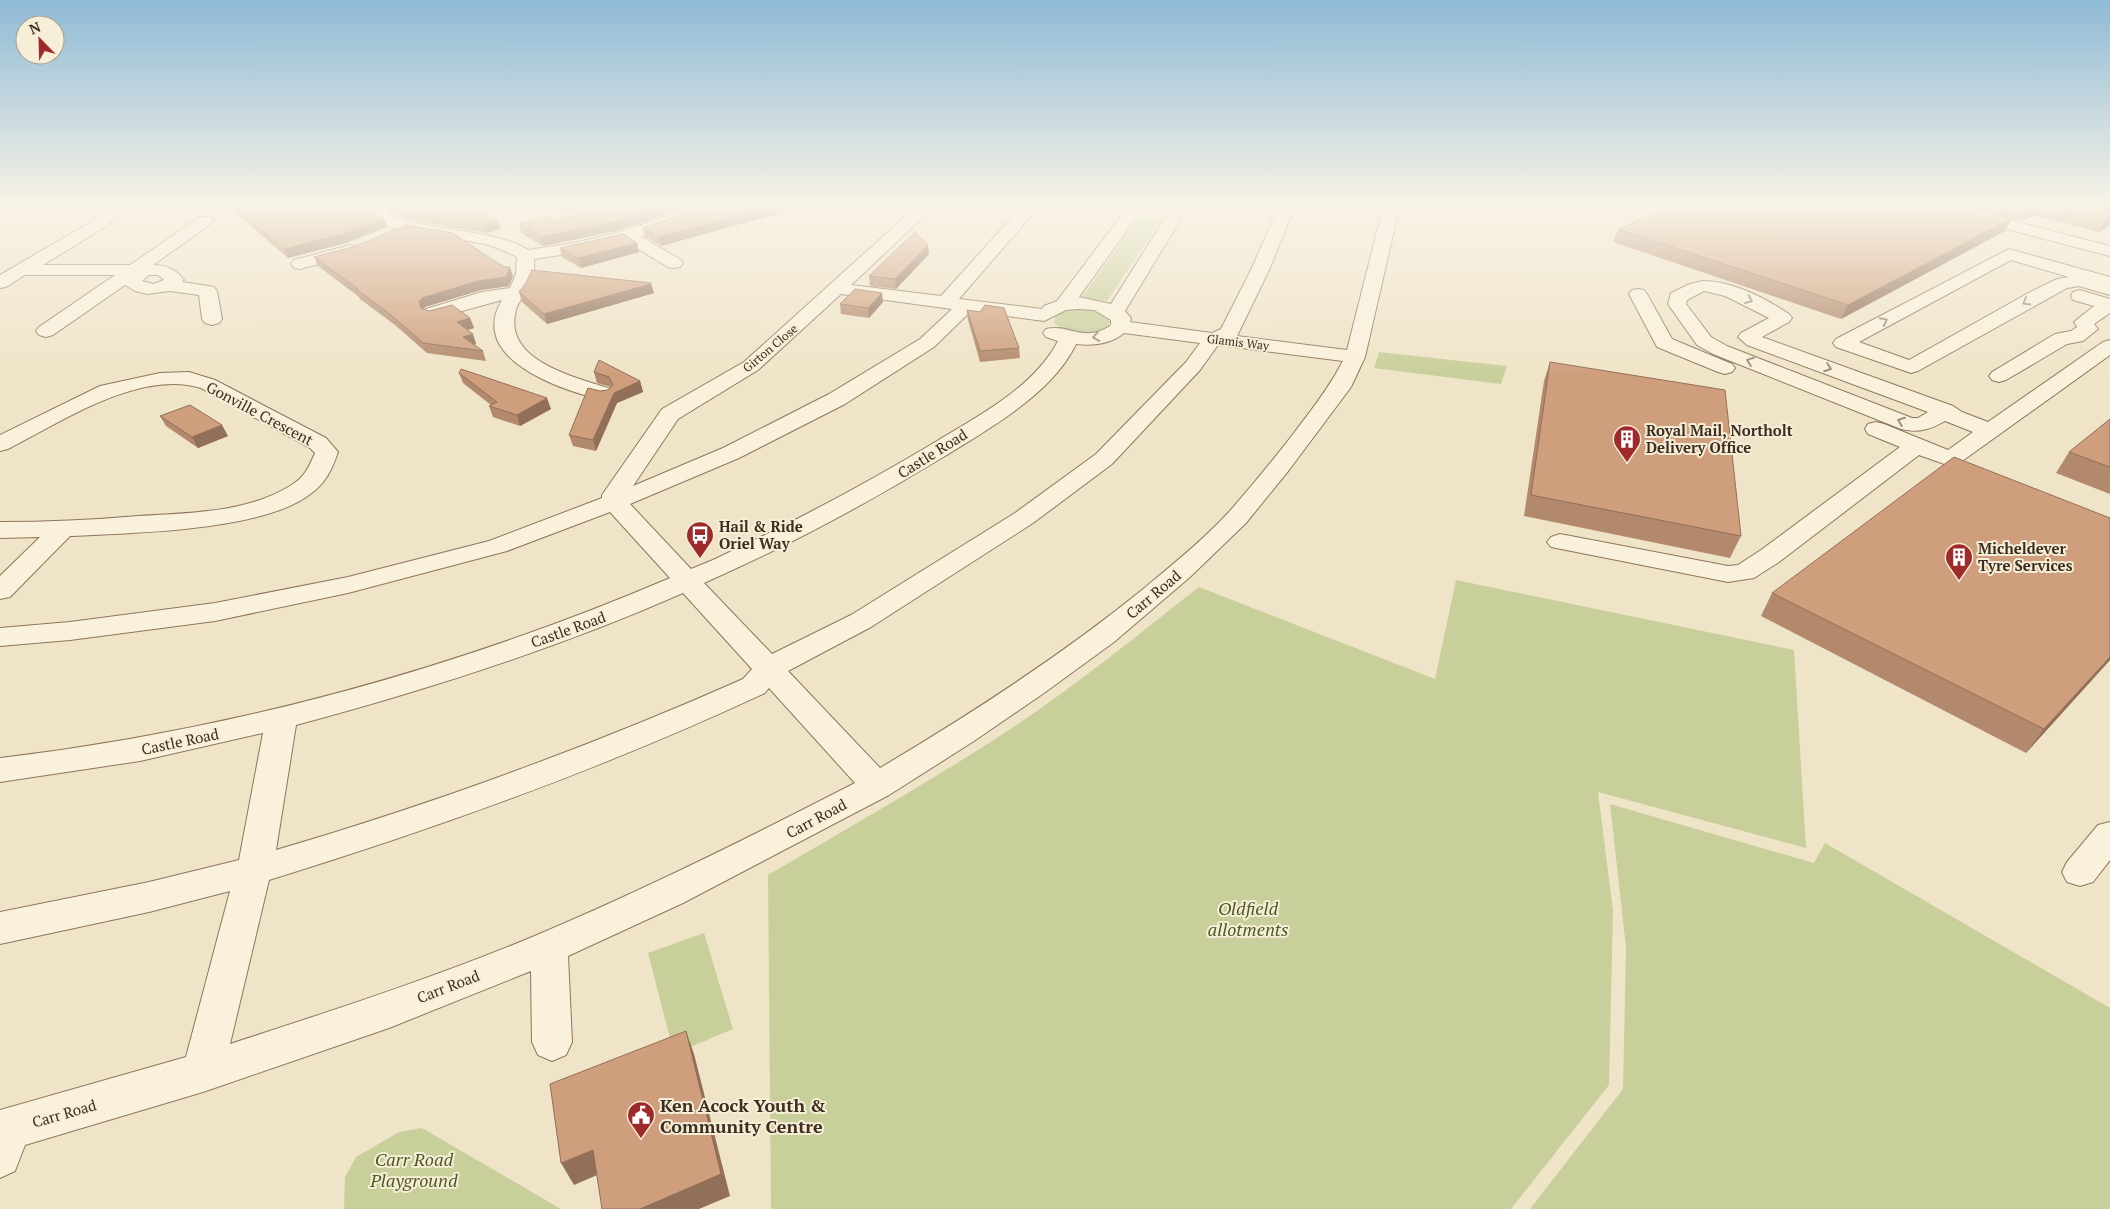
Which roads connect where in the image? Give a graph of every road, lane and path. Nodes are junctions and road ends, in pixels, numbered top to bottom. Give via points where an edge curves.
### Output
1 (36, 260) edge
2 (151, 260) edge
3 (312, 260) edge
4 (525, 260) edge
5 (670, 260) edge
6 (868, 260) edge
7 (989, 260) edge
8 (1108, 260) edge
9 (1138, 260) edge
10 (1264, 260) edge
11 (1378, 260) edge
12 (1997, 260) edge
13 (2028, 260) edge
14 (674, 263) dead end
15 (300, 264) dead end
16 (139, 269) junction
17 (21, 270) junction
18 (0, 284) edge
19 (2108, 287) edge
20 (2052, 288) junction
21 (838, 289) junction
22 (518, 292) junction
23 (1638, 294) dead end
24 (955, 305) junction
25 (1064, 305) junction
26 (433, 313) edge
27 (1044, 315) junction
28 (212, 319) dead end
29 (1118, 319) junction
30 (46, 331) dead end
31 (1748, 336) junction
32 (1070, 338) junction
33 (1213, 339) junction
34 (2110, 346) edge
35 (1720, 350) junction
36 (1355, 358) junction
37 (1999, 376) dead end
38 (603, 394) edge
39 (1946, 411) junction
40 (1990, 431) junction
41 (0, 444) edge
42 (1916, 446) junction
43 (1950, 459) junction
44 (1977, 470) edge
45 (614, 502) junction
46 (0, 530) edge
47 (62, 530) junction
48 (1560, 542) dead end
49 (688, 582) junction
50 (0, 591) edge
51 (0, 637) edge
52 (769, 668) junction
53 (281, 719) junction
54 (0, 770) edge
55 (878, 786) junction
56 (2110, 835) edge
57 (254, 870) junction
58 (2080, 872) dead end
59 (0, 928) edge
60 (548, 947) junction
61 (552, 1042) dead end
62 (203, 1072) junction
63 (3, 1139) edge

1 - 17 street
2 - 16 street
3 - 15 street
4 - 22 street via 526,276
5 - 14 street
6 - 21 street, Girton Close
7 - 24 street
8 - 25 street
9 - 29 street
10 - 33 street via 1229,333
11 - 36 street, Carr Road
20 -> 12 street via 1911,368 1843,343
13 -> 19 street
16 - 17 street
16 - 28 street via 162,270 174,280 170,286 208,291
16 - 30 street
17 - 18 street
19 - 20 street via 2080,282 2063,283
20 - 37 street via 2108,305 2084,322 2088,329 2076,337 2062,338
21 - 24 street
21 - 45 street, Girton Close via 751,366 670,414 614,495
22 - 26 street via 489,296
22 - 38 street via 506,312 505,324 507,341 515,352 526,363 543,372
23 - 42 street via 1664,344
24 - 27 street
24 - 45 street via 927,343 837,399 731,453
25 - 27 street
25 - 29 street, Glamis Way via 1092,304
27 - 32 street via 1045,327 1052,333
29 -> 32 street via 1108,335
29 - 33 street, Glamis Way
31 - 35 street
35 -> 31 street via 1704,341 1676,304 1678,297 1703,286 1717,288 1782,318
31 -> 39 street via 1754,341
32 - 49 street, Castle Road via 1060,358 1037,381 955,440 790,535
33 - 36 street, Glamis Way
33 - 52 street via 1193,366 1104,459 1024,518 869,616
34 - 40 street
39 -> 35 street via 1922,425 1909,424
36 - 55 street, Carr Road via 1340,387 1282,465 1238,518 1181,572 1104,635 1033,686
39 - 40 street
40 - 43 street
41 - 47 street, Gonville Crescent via 107,390 160,379 189,378 208,384 318,443 326,452 325,463 318,475 302,489 252,511 218,518
42 - 43 street
42 - 48 street via 1745,572 1728,574
43 - 44 street
45 - 49 street
45 - 51 street via 498,546 348,585 215,612
46 - 47 street, Gonville Crescent
47 - 50 street
49 - 52 street
49 - 53 street, Castle Road via 517,648
52 - 55 street
52 - 57 street via 754,686 619,745 392,827
53 - 54 street, Castle Road via 171,744
53 - 57 street
55 - 60 street, Carr Road via 670,893
56 - 58 street
57 - 59 street via 130,901
57 - 62 street
60 - 61 street
60 - 62 street, Carr Road via 388,1010
62 - 63 street, Carr Road

